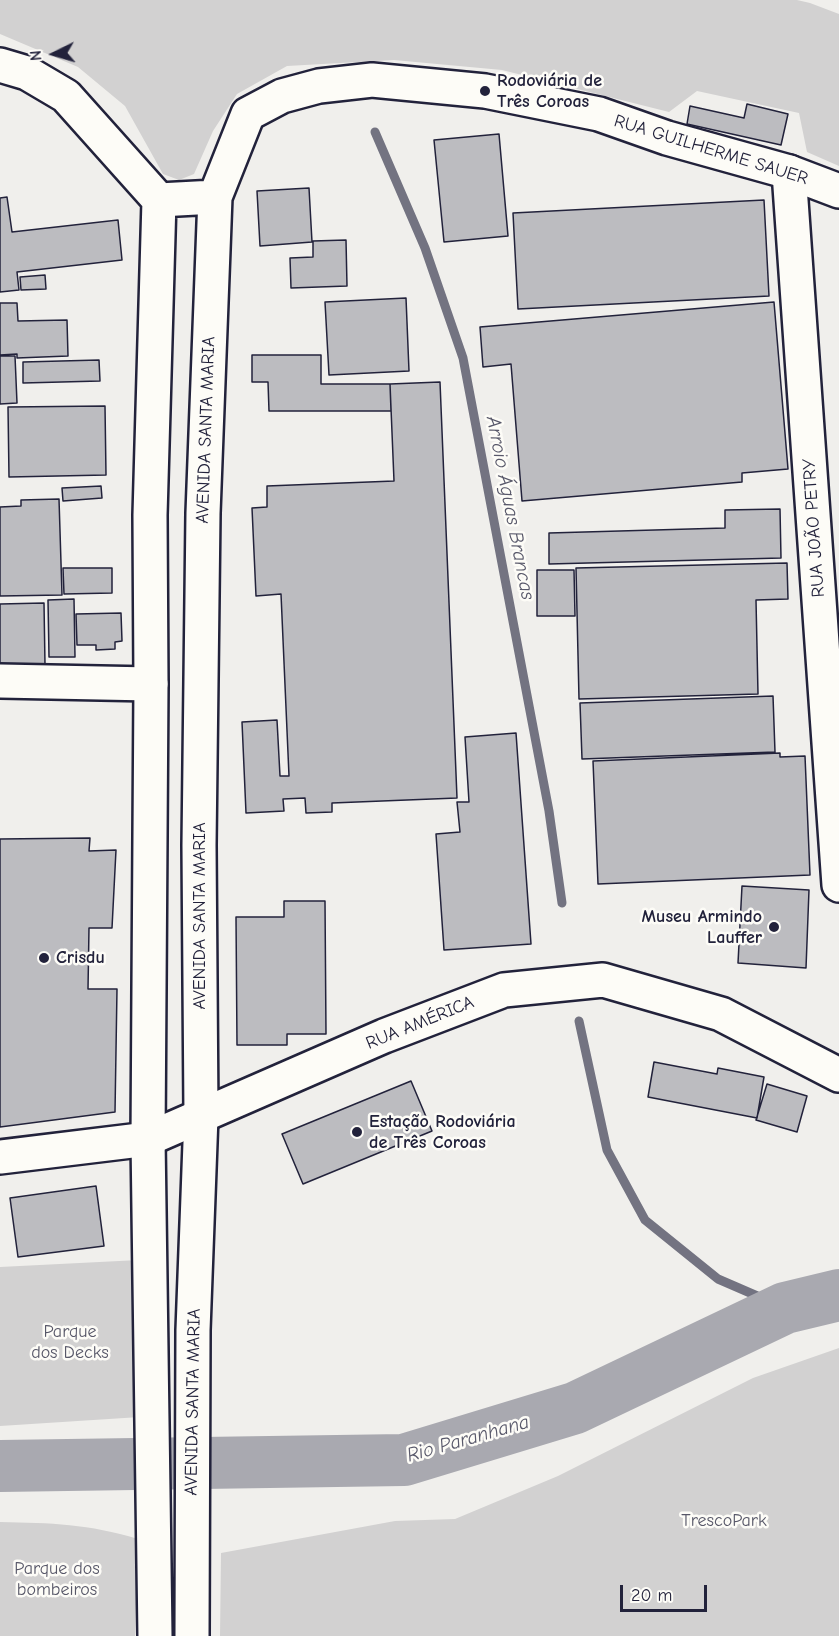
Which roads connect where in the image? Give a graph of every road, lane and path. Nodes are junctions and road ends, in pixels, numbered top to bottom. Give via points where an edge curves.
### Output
1 (0, 65) edge
2 (789, 172) junction
3 (839, 191) edge
4 (215, 197) junction
5 (159, 200) junction
6 (203, 513) junction
7 (150, 515) junction
8 (0, 681) edge
9 (151, 684) junction
10 (199, 845) junction
11 (150, 846) junction
12 (839, 885) edge
13 (839, 1075) edge
14 (201, 1116) junction
15 (148, 1139) junction
16 (0, 1157) edge
17 (155, 1633) edge
18 (192, 1634) edge

1 - 5 main road via 27,73 66,96
2 - 3 main road, RUA GUILHERME SAUER
2 - 4 main road, RUA GUILHERME SAUER via 667,138 599,114 485,91 372,80 310,88 282,96 248,114
2 - 12 main road, RUA JOÃO PETRY
4 - 5 main road
4 - 6 main road, AVENIDA SANTA MARIA
5 - 7 main road
6 - 7 main road
6 - 10 main road, AVENIDA SANTA MARIA
7 - 9 main road
8 - 9 main road
9 - 11 main road
10 - 11 main road
10 - 14 main road, AVENIDA SANTA MARIA
11 - 15 main road
13 - 14 main road, RUA AMÉRICA via 721,1014 603,980 504,990 384,1036
14 - 15 main road, RUA AMÉRICA
14 - 18 main road, AVENIDA SANTA MARIA via 193,1330
15 - 16 main road, RUA AMÉRICA
15 - 17 main road

